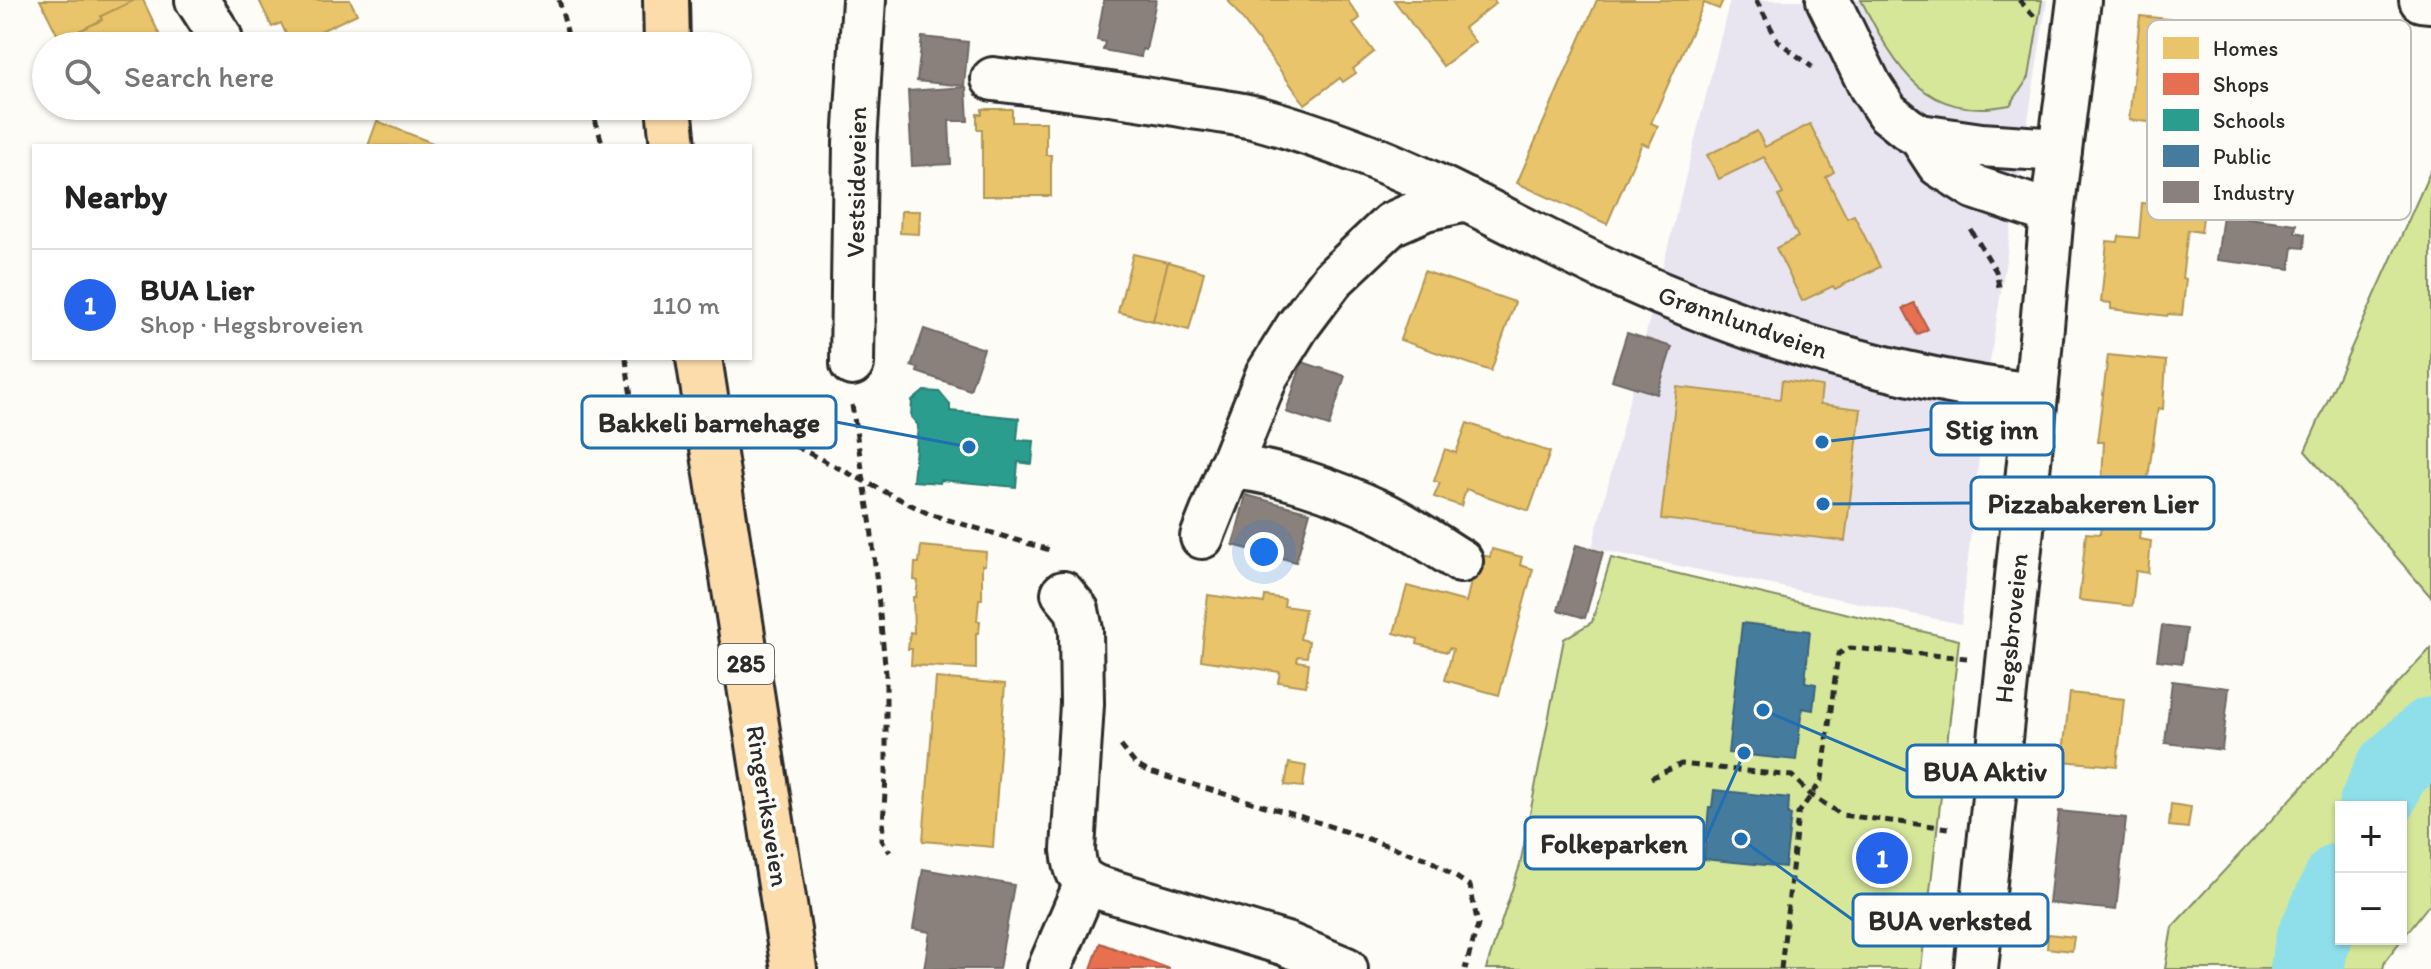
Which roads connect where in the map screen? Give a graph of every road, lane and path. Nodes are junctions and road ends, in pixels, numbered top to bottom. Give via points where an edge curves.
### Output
1 (197, 0) edge
2 (559, 0) edge
3 (666, 0) edge
4 (864, 0) edge
5 (1756, 0) edge
6 (1828, 0) edge
7 (2079, 0) edge
8 (2421, 0) edge
9 (2431, 1) edge
10 (217, 32) edge
11 (567, 32) edge
12 (667, 32) edge
13 (1818, 71) dead end
14 (993, 79) dead end
15 (595, 120) edge
16 (670, 120) edge
17 (1920, 136) junction
18 (602, 144) edge
19 (673, 144) edge
20 (2060, 150) junction
21 (1467, 200) junction
22 (2052, 213) junction
23 (1968, 226) dead end
24 (2001, 303) dead end
25 (626, 360) edge
26 (699, 360) edge
27 (852, 364) joint
28 (2036, 395) junction
29 (756, 434) dead end
30 (680, 446) dead end
31 (1229, 467) junction
32 (864, 482) junction
33 (1202, 537) dead end
34 (1461, 561) dead end
35 (1063, 575) joint
36 (1968, 659) dead end
37 (1116, 733) dead end
38 (1651, 778) dead end
39 (1811, 795) junction
40 (1951, 828) dead end
41 (890, 852) dead end
42 (1091, 885) junction
43 (794, 969) edge
44 (1049, 969) edge
45 (1346, 969) edge
46 (1465, 969) edge
47 (1781, 969) edge
48 (1976, 969) edge

1 - 10 street
2 - 11 path
3 - 12 main road
4 - 27 street, Vestsideveien via 855,143
5 - 13 path via 1778,41
6 - 17 street via 1887,112
7 - 20 street, Hegsbroveien
8 - 9 street
14 - 21 street, Grønnlundveien via 1116,93 1256,118 1350,149
15 - 18 path
16 - 19 main road
17 - 20 street
17 - 22 street via 1939,165 1974,187
20 - 22 street, Hegsbroveien
21 - 28 street, Grønnlundveien via 1616,275 1694,307 1876,365
21 - 31 street via 1425,209 1391,224 1333,279 1267,375
22 - 28 street, Hegsbroveien
23 - 24 path via 1996,271
25 - 30 path via 640,425 656,440
26 - 43 main road, Ringeriksveien / 285
27 - 32 path via 852,412
28 - 48 street, Hegsbroveien
29 - 32 path via 783,440
31 - 33 street
31 - 34 street via 1308,485 1382,513
32 - 35 path
32 - 41 path via 886,674 882,840
35 - 42 street via 1081,630 1073,850 1076,873
36 - 39 path via 1850,648 1838,654 1822,780
37 - 46 path via 1136,765 1147,771 1428,859 1470,886 1478,925
38 - 39 path via 1681,764 1792,776
39 - 40 path via 1842,815
39 - 47 path via 1798,814
42 - 44 street via 1063,932
42 - 45 street via 1286,944

